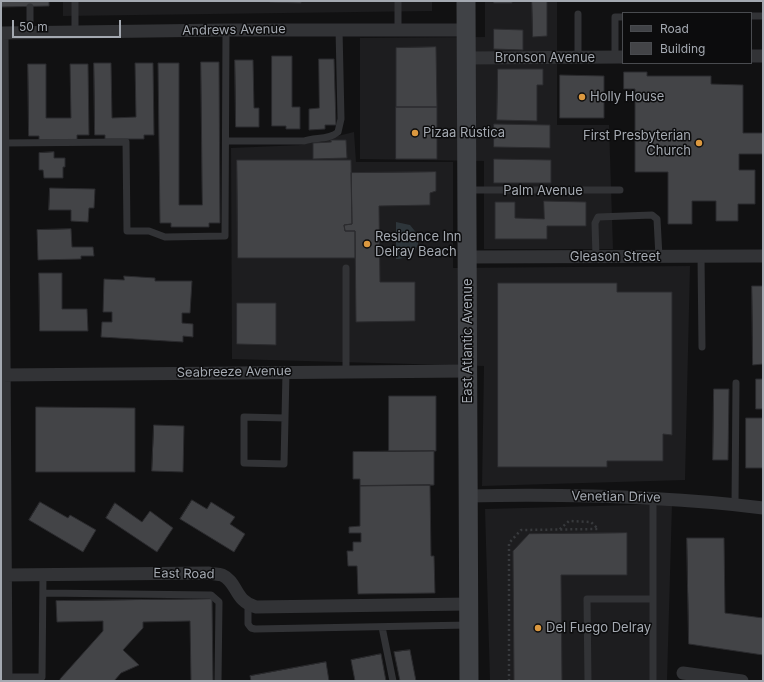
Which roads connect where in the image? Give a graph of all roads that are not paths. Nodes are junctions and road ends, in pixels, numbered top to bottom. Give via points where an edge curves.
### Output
1 (75, 1) edge
2 (398, 1) edge
3 (466, 1) edge
4 (30, 7) dead end
5 (578, 14) dead end
6 (752, 16) edge
7 (763, 16) edge
8 (622, 17) edge
9 (226, 30) junction
10 (339, 30) junction
11 (398, 30) junction
12 (466, 30) junction
13 (75, 32) junction
14 (1, 33) edge
15 (30, 33) junction
16 (752, 56) edge
17 (763, 56) edge
18 (619, 57) edge
19 (466, 58) junction
20 (578, 58) junction
21 (226, 141) junction
22 (3, 144) junction
23 (2, 157) edge
24 (467, 190) junction
25 (620, 190) dead end
26 (702, 256) junction
27 (763, 256) edge
28 (468, 257) junction
29 (596, 257) junction
30 (659, 257) junction
31 (346, 268) dead end
32 (702, 347) dead end
33 (468, 371) junction
34 (286, 372) junction
35 (346, 372) junction
36 (2, 375) edge
37 (736, 383) dead end
38 (285, 418) junction
39 (468, 496) junction
40 (652, 498) junction
41 (735, 504) junction
42 (763, 508) edge
43 (43, 574) junction
44 (5, 575) junction
45 (43, 594) junction
46 (653, 599) junction
47 (468, 604) junction
48 (248, 605) junction
49 (469, 625) junction
50 (382, 627) junction
51 (3, 634) edge
52 (683, 673) dead end
53 (6, 679) edge
54 (43, 679) edge
55 (218, 681) edge
56 (393, 681) edge
57 (469, 681) edge
58 (588, 681) edge
59 (653, 681) edge
60 (742, 681) edge

1 - 13 lane
2 - 11 lane
3 - 12 main road, East Atlantic Avenue
4 - 15 lane
5 - 20 lane
6 - 7 lane
8 - 18 lane via 615,18
9 - 10 street, Andrews Avenue
9 - 13 street, Andrews Avenue
9 - 21 lane
10 - 11 street, Andrews Avenue
10 - 21 lane via 341,119 338,132 328,137 304,141
11 - 12 street, Andrews Avenue
12 - 19 main road, East Atlantic Avenue
13 - 15 street, Andrews Avenue
14 - 15 street, Andrews Avenue
14 - 22 street
16 - 17 street
18 - 20 street, Bronson Avenue
19 - 20 street, Bronson Avenue
19 - 24 main road, East Atlantic Avenue
21 - 22 lane via 225,236 165,237 149,231 127,231 126,142
22 - 23 street
23 - 36 street
24 - 25 lane, Palm Avenue
24 - 28 main road, East Atlantic Avenue
26 - 27 street, Gleason Street
26 - 30 street, Gleason Street
26 - 32 lane
28 - 29 street, Gleason Street
28 - 33 main road, East Atlantic Avenue
29 - 30 street, Gleason Street
29 - 30 lane via 595,223 598,217 652,215 657,219
31 - 35 lane
33 - 35 street, Seabreeze Avenue
33 - 39 main road, East Atlantic Avenue
34 - 35 street, Seabreeze Avenue
34 - 36 street, Seabreeze Avenue
34 - 38 lane
36 - 44 street
37 - 41 lane
38 - 38 lane via 284,464 244,463 244,417
39 - 40 street, Venetian Drive
39 - 47 main road, East Atlantic Avenue
40 - 41 street, Venetian Drive
40 - 46 lane
41 - 42 street, Venetian Drive
43 - 44 street, East Road
43 - 45 lane
43 - 48 street, East Road via 209,573 222,575
44 - 51 street
45 - 54 lane
45 - 55 lane via 211,595 219,602
46 - 58 lane via 587,599
46 - 59 lane
47 - 48 street via 256,607
47 - 49 main road, East Atlantic Avenue
48 - 50 lane via 248,624 255,629
49 - 50 lane
49 - 57 main road, East Atlantic Avenue
50 - 56 lane
51 - 53 street
52 - 60 street
53 - 54 lane

